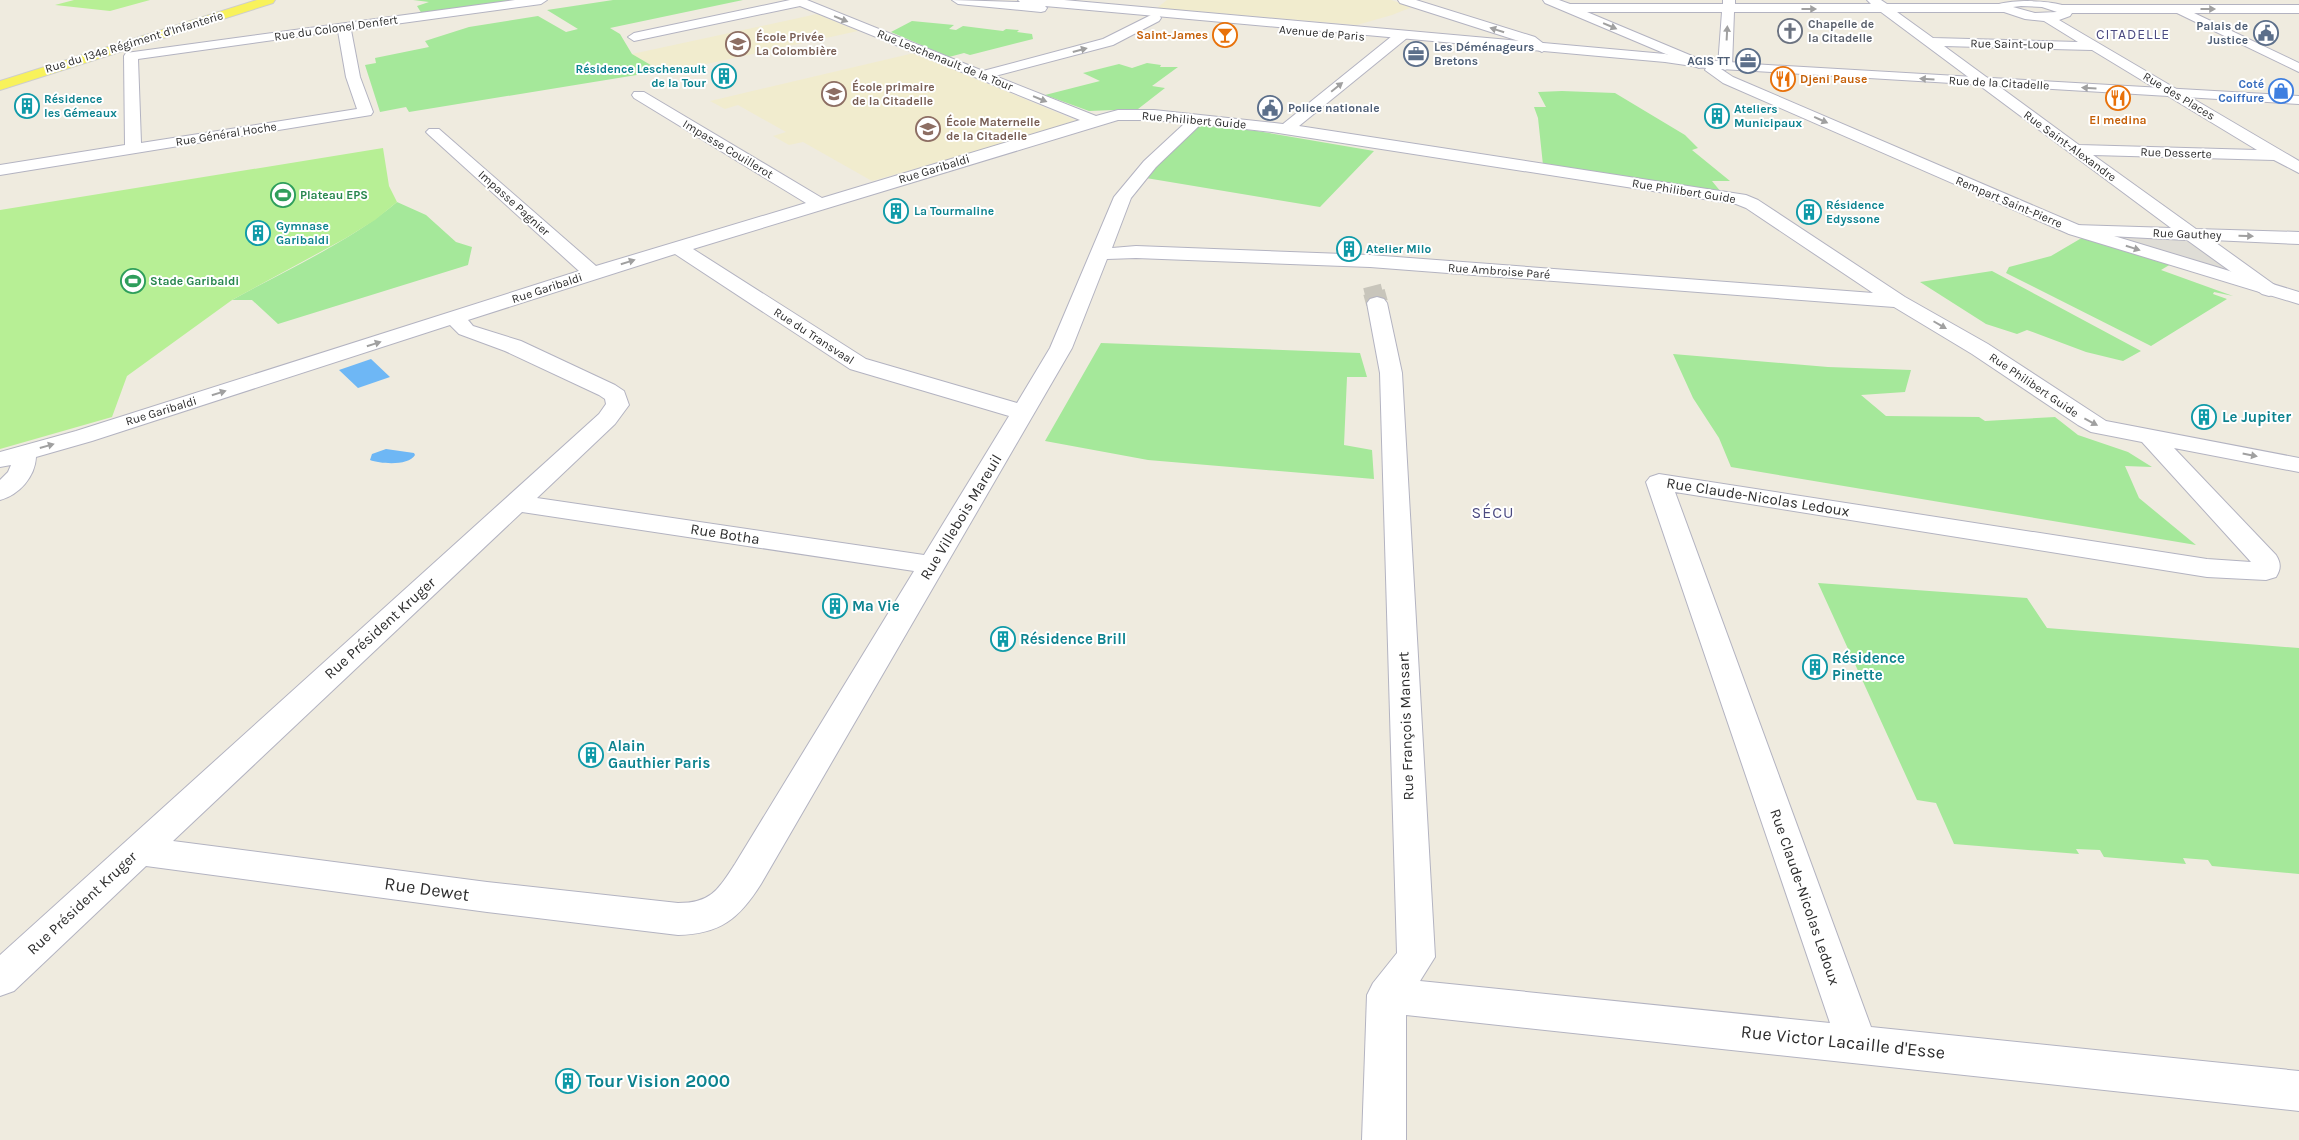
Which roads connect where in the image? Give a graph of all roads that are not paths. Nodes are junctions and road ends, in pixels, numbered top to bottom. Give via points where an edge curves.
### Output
1 (246, 0) edge
2 (269, 0) edge
3 (541, 0) edge
4 (958, 0) edge
5 (1024, 0) edge
6 (1404, 0) edge
7 (1549, 0) edge
8 (1873, 0) edge
9 (2159, 0) edge
10 (798, 1) edge
11 (2021, 1) edge
12 (1729, 4) edge
13 (1568, 8) junction
14 (2006, 8) junction
15 (2060, 8) junction
16 (1885, 9) junction
17 (2176, 9) junction
18 (2299, 9) edge
19 (2046, 17) junction
20 (1155, 18) junction
21 (344, 27) junction
22 (634, 37) dead end
23 (1399, 37) junction
24 (1929, 42) junction
25 (2095, 46) junction
26 (1542, 48) junction
27 (1651, 50) junction
28 (1692, 63) junction
29 (2299, 68) edge
30 (1727, 73) junction
31 (982, 75) junction
32 (0, 77) edge
33 (1983, 82) junction
34 (0, 86) edge
35 (2173, 93) junction
36 (639, 95) dead end
37 (2299, 100) edge
38 (1198, 120) junction
39 (1095, 121) junction
40 (1286, 129) junction
41 (434, 132) dead end
42 (133, 149) junction
43 (2075, 150) junction
44 (2277, 155) junction
45 (2299, 168) edge
46 (0, 170) edge
47 (818, 203) junction
48 (2075, 230) junction
49 (2194, 234) junction
50 (2299, 238) edge
51 (677, 247) junction
52 (1099, 254) junction
53 (593, 273) junction
54 (1373, 281) junction
55 (2269, 290) junction
56 (2299, 298) edge
57 (1898, 301) junction
58 (455, 318) junction
59 (1022, 412) junction
60 (2150, 436) junction
61 (24, 453) junction
62 (0, 460) edge
63 (2299, 465) edge
64 (0, 492) edge
65 (517, 503) junction
66 (932, 565) junction
67 (138, 851) junction
68 (714, 914) joint
69 (0, 979) edge
70 (1387, 994) junction
71 (1857, 1043) junction
72 (2299, 1091) edge
73 (1384, 1140) edge

1 - 32 main road, Rue du 134e Régiment d'Infanterie
2 - 34 main road, Rue du 134e Régiment d'Infanterie
3 - 21 street, Rue du Colonel Denfert
4 - 20 street, Avenue de Paris
5 - 23 street, Avenue de Paris
26 -> 6 street via 1530,40
7 - 13 street, Rempart Saint-Pierre
8 - 16 street, Rue Saint-Alexandre
9 - 17 street
10 - 22 street
10 -> 31 street, Rue Leschenault de la Tour
11 - 14 street via 2008,3 2004,6
11 - 15 street
12 - 13 street
12 -> 16 street
30 -> 12 street
13 -> 27 street, Rempart Saint-Pierre
14 - 16 street
14 - 19 street
15 - 17 street
15 - 19 street via 2065,15
16 - 24 street, Rue Saint-Alexandre
17 -> 18 street
17 - 29 street
19 - 25 street, Rue des Places
20 - 23 street, Avenue de Paris
31 -> 20 street via 1108,42
21 - 42 street, Rue du Colonel Denfert via 131,56
21 - 42 street, Rue Général Hoche via 353,77 366,112
23 - 26 street, Avenue de Paris
23 - 28 street, Avenue de Paris via 1654,64
40 -> 23 street
24 - 25 street, Rue Saint-Loup
24 - 33 street, Rue Saint-Alexandre
25 - 35 street, Rue des Places
26 - 27 street, Avenue de Paris
27 - 28 street, Rempart Saint-Pierre
28 - 30 street, Rempart Saint-Pierre
33 -> 30 street, Rue de la Citadelle via 1745,68 1728,70 1725,76
30 -> 48 street, Rempart Saint-Pierre
31 -> 39 street, Rue Leschenault de la Tour
35 -> 33 street, Rue de la Citadelle
33 - 43 street, Rue Saint-Alexandre
35 - 37 street, Rue de la Citadelle
35 - 44 street, Rue des Places
36 - 47 street, Impasse Couillerot
38 - 39 street, Rue Philibert Guide via 1118,115
38 - 40 street, Rue Philibert Guide
38 - 52 street, Rue Villebois Mareuil via 1150,164 1123,197
39 - 47 street, Rue Garibaldi
40 - 57 street, Rue Philibert Guide via 1740,199
41 - 53 street, Impasse Pagnier
42 - 46 street, Rue Général Hoche
43 - 44 street, Rue Desserte
43 - 49 street, Rue Saint-Alexandre
44 - 45 street, Rue des Places
47 - 51 street, Rue Garibaldi
48 - 49 street, Rue Gauthey
48 -> 55 street, Rempart Saint-Pierre
49 -> 50 street, Rue Gauthey
49 - 55 street, Rue Saint-Alexandre
53 -> 51 street, Rue Garibaldi
51 - 59 street, Rue du Transvaal via 858,364
52 - 54 street, Rue Ambroise Paré via 1136,252
52 - 59 street, Rue Villebois Mareuil via 1062,348
53 - 58 street, Rue Garibaldi
54 - 57 street, Rue Ambroise Paré
54 - 70 street, Rue François Mansart via 1391,373 1416,957
55 - 56 street, Rempart Saint-Pierre
57 -> 60 street, Rue Philibert Guide via 1980,349 2086,420 2100,427
61 -> 58 street, Rue Garibaldi
58 - 65 street, Rue Président Kruger via 466,330 531,354 607,390 618,400 618,405 607,419
59 - 66 street, Rue Villebois Mareuil
60 -> 63 street, Rue Philibert Guide
60 - 71 street, Rue Claude-Nicolas Ledoux via 2266,561 2266,571 2207,568 1659,482
61 - 62 street, Rue Garibaldi
61 - 64 street via 24,466 19,477
65 - 66 street, Rue Botha
65 - 67 street, Rue Président Kruger
66 - 68 street, Rue Villebois Mareuil via 748,874 734,896
67 - 68 street, Rue Dewet via 678,919 697,920
67 - 69 street, Rue Président Kruger
70 - 71 street, Rue Victor Lacaille d'Esse
70 - 73 street
71 - 72 street, Rue Victor Lacaille d'Esse

